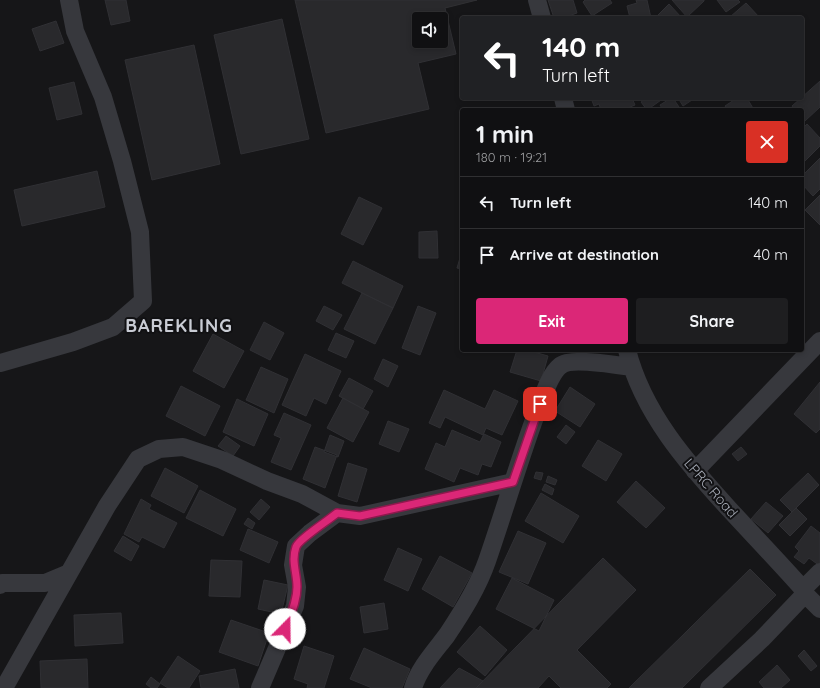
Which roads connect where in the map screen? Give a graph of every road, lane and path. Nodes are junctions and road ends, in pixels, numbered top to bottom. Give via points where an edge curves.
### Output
1 (69, 0) edge
2 (537, 0) edge
3 (541, 16) edge
4 (820, 341) edge
5 (629, 358) edge
6 (0, 363) edge
7 (695, 471) junction
8 (513, 482) junction
9 (337, 513) junction
10 (820, 572) edge
11 (69, 573) junction
12 (0, 585) edge
13 (804, 591) junction
14 (820, 609) edge
15 (4, 688) edge
16 (260, 688) edge
17 (413, 688) edge
18 (709, 688) edge

1 - 6 street via 75,31 103,97 140,232 143,301 113,327 73,342
2 - 3 street
4 - 7 street
5 - 7 street, LPRC Road via 646,400 671,441
5 - 8 street via 583,361 559,366 545,391
7 - 13 street, LPRC Road
8 - 9 street via 360,516
8 - 17 street via 477,588 425,665
9 - 11 street via 302,494 222,460 183,447 159,449 138,459 107,506
9 - 16 street via 296,546 293,565 297,587 295,606
10 - 13 street
11 - 12 street via 45,583
11 - 15 street
13 - 14 street, LPRC Road
13 - 18 street via 762,639

